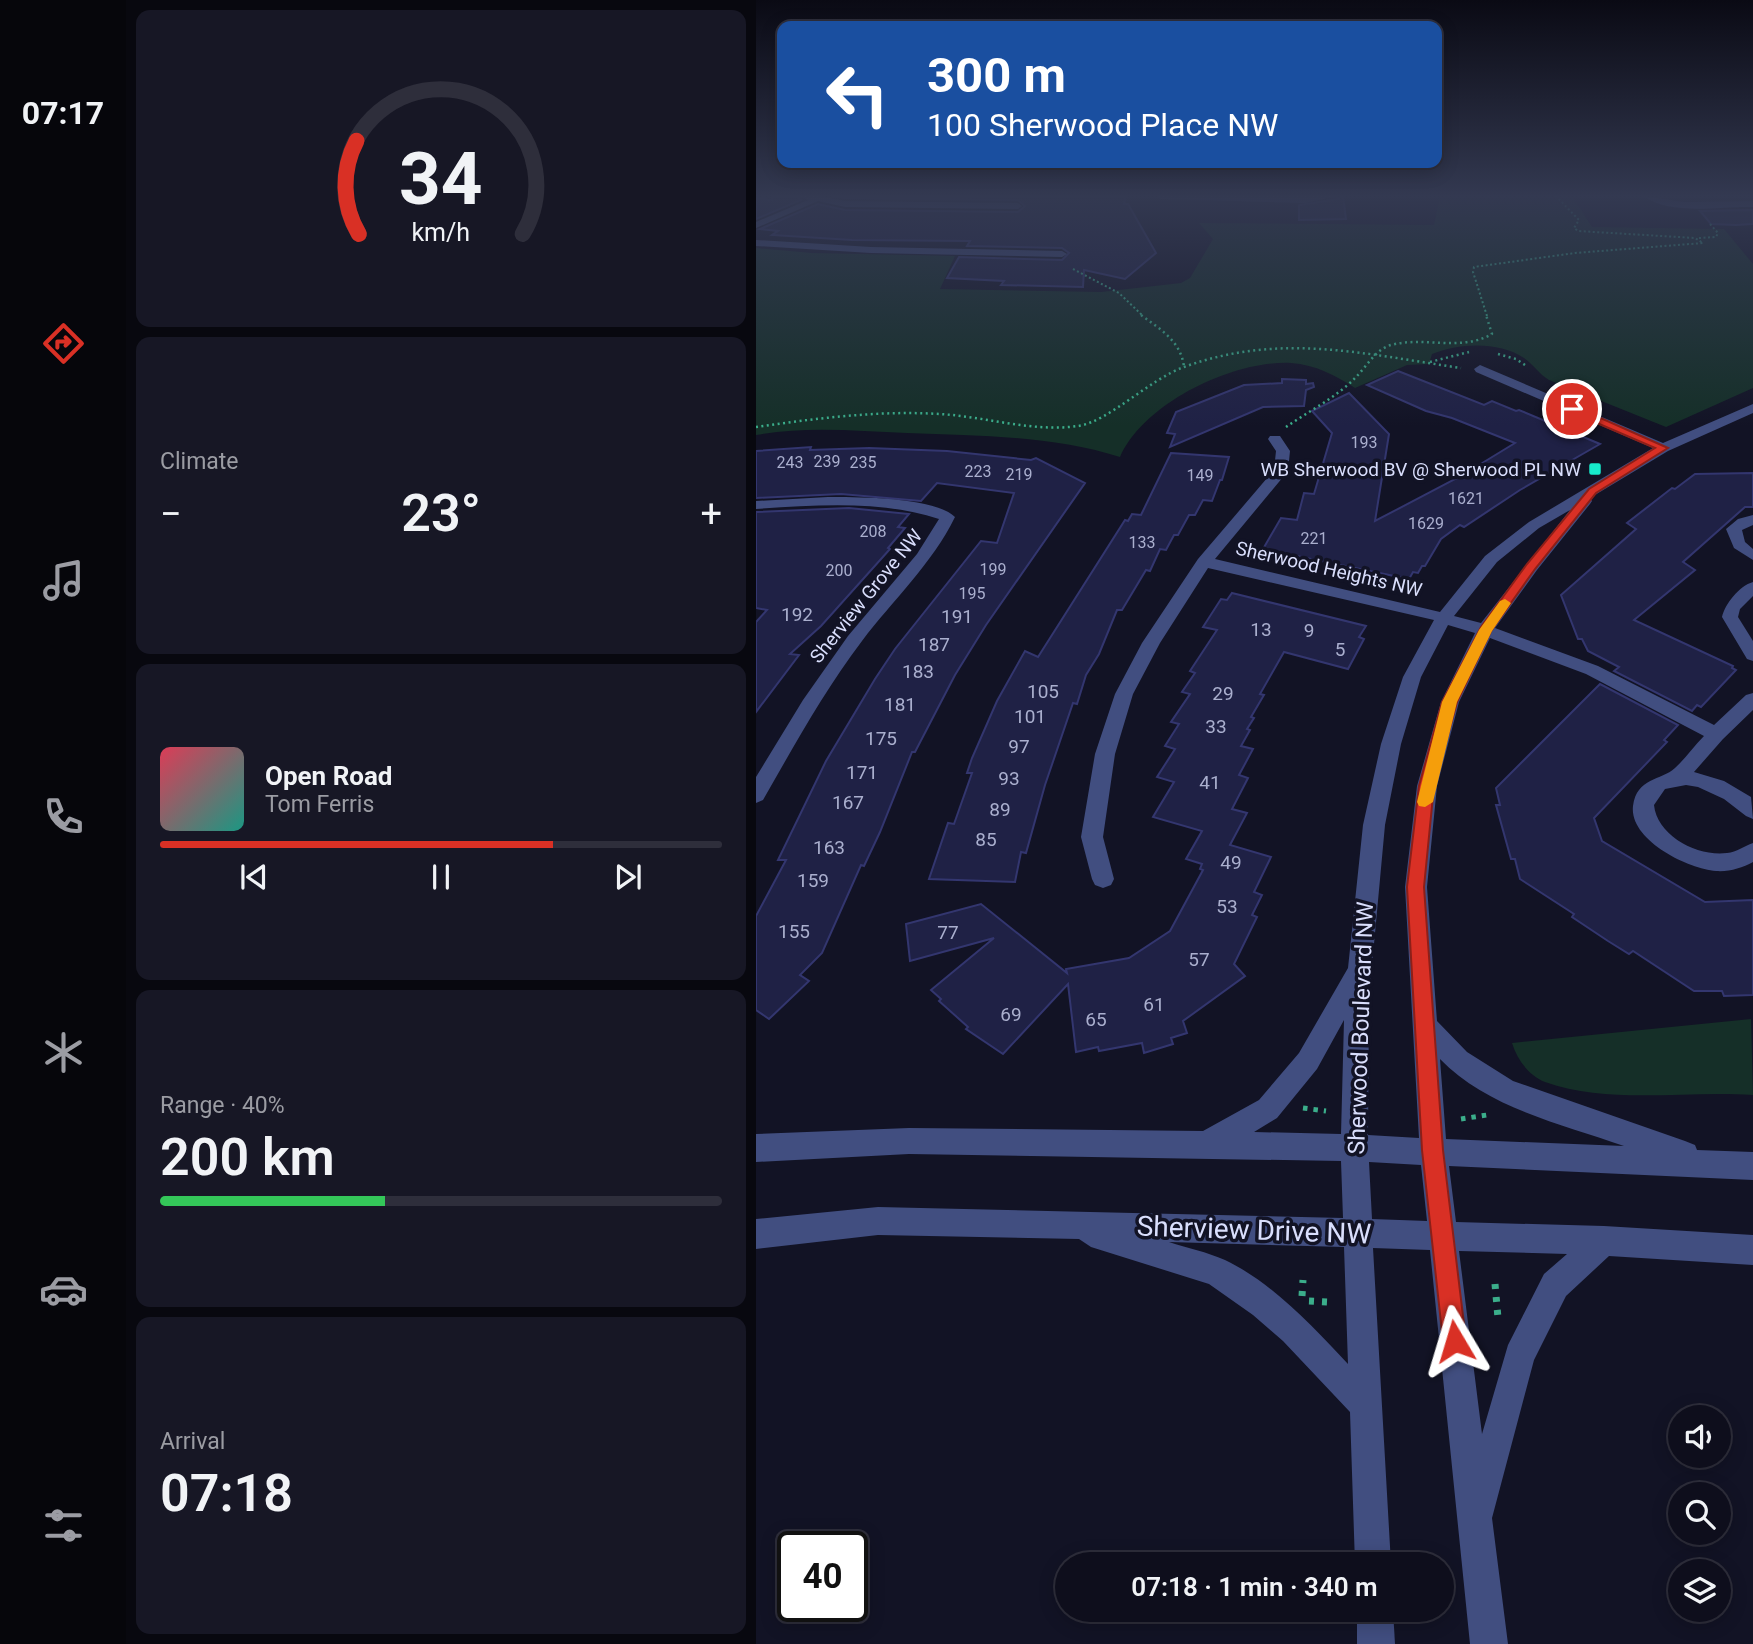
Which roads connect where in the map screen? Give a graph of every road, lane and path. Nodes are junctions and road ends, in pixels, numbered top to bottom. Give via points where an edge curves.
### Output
1 (1081, 273) edge
2 (1472, 273) edge
3 (1469, 352) dead end
4 (1493, 353) dead end
5 (1374, 356) junction
6 (1426, 362) junction
7 (1184, 367) junction
8 (1528, 368) dead end
9 (1480, 369) joint
10 (1753, 408) edge
11 (756, 427) edge
12 (1275, 439) joint
13 (1663, 448) junction
14 (1592, 491) junction
15 (756, 505) edge
16 (1753, 520) edge
17 (1753, 555) edge
18 (1204, 562) junction
19 (1753, 587) edge
20 (1444, 617) junction
21 (1485, 630) junction
22 (1753, 655) edge
23 (1753, 699) edge
24 (1716, 734) junction
25 (1677, 779) junction
26 (756, 795) edge
27 (1753, 811) edge
28 (1753, 851) edge
29 (1103, 879) dead end
30 (1358, 971) junction
31 (1426, 1027) junction
32 (1299, 1108) dead end
33 (1326, 1111) dead end
34 (1487, 1115) dead end
35 (1461, 1119) dead end
36 (1206, 1145) junction
37 (1354, 1147) junction
38 (756, 1148) edge
39 (1433, 1150) junction
40 (1707, 1162) junction
41 (1753, 1166) edge
42 (1065, 1224) junction
43 (1357, 1233) junction
44 (756, 1234) edge
45 (1441, 1235) junction
46 (1604, 1241) junction
47 (1753, 1250) edge
48 (1495, 1284) dead end
49 (1301, 1300) dead end
50 (1329, 1302) dead end
51 (1488, 1315) dead end
52 (1498, 1318) junction
53 (1510, 1321) dead end
54 (1366, 1406) junction
55 (1476, 1520) junction
56 (1372, 1552) edge
57 (1375, 1622) edge
58 (1376, 1644) edge
59 (1489, 1644) edge

1 - 7 path via 1119,293 1171,337
2 - 5 path via 1492,334 1489,338 1401,342
3 - 6 path
4 - 8 path via 1516,359
5 - 6 path
5 - 7 path via 1281,346
5 - 12 path via 1355,379 1292,420
6 - 9 path
7 - 11 path via 1079,426 1044,428 950,415 897,414
9 - 13 street
10 - 13 street, Sherwood Boulevard NW
12 - 18 street, Sherwood Heights NW via 1283,450 1281,471
13 - 14 street, Sherwood Boulevard NW
14 - 20 street, Sherwood Boulevard NW via 1534,525 1491,559
14 - 21 street, Sherwood Boulevard NW
15 - 26 street, Sherview Grove NW via 849,502 928,509 948,517 939,537 828,677
16 - 17 street via 1734,529 1734,539
18 - 20 street, Sherwood Heights NW
18 - 29 street, Sherwood Heights NW via 1142,659 1114,723 1092,837
19 - 22 street via 1732,608 1730,617
20 - 21 street, Sherwood Heights NW
20 - 30 street, Sherwood Boulevard NW via 1412,677 1391,744 1374,825
21 - 24 street, Sherwood Heights NW via 1590,669
21 - 31 street, Sherwood Boulevard NW via 1450,702 1427,786 1416,887
23 - 24 street
24 - 25 street
25 - 27 street via 1699,779 1720,786
25 - 28 street via 1648,794 1644,809 1662,841 1706,862 1729,862
30 - 36 street via 1308,1061 1268,1109
30 - 37 street, Sherwood Boulevard NW
31 - 39 street, Sherwood Boulevard NW
31 - 40 street via 1458,1060 1505,1091
32 - 33 path
34 - 35 path
36 - 37 street
36 - 38 street via 909,1141
37 - 39 street
37 - 43 street, Sherwood Boulevard NW
39 - 40 street
39 - 45 street, Sherwood Boulevard NW
40 - 41 street
42 - 43 street, Sherview Drive NW
42 - 44 street, Sherview Drive NW via 878,1221
42 - 54 street via 1217,1272 1294,1330
43 - 45 street, Sherview Drive NW
43 - 54 street, Sherwood Boulevard NW
45 - 46 street, Sherview Drive NW
45 - 55 street, Sherwood Boulevard NW
46 - 47 street, Sherview Drive NW
46 - 55 street via 1555,1284 1519,1356
48 - 52 path
49 - 50 path
51 - 52 path
52 - 53 path
54 - 56 street, Sherwood Boulevard NW
55 - 59 street, Sherwood Boulevard NW
57 - 58 street

